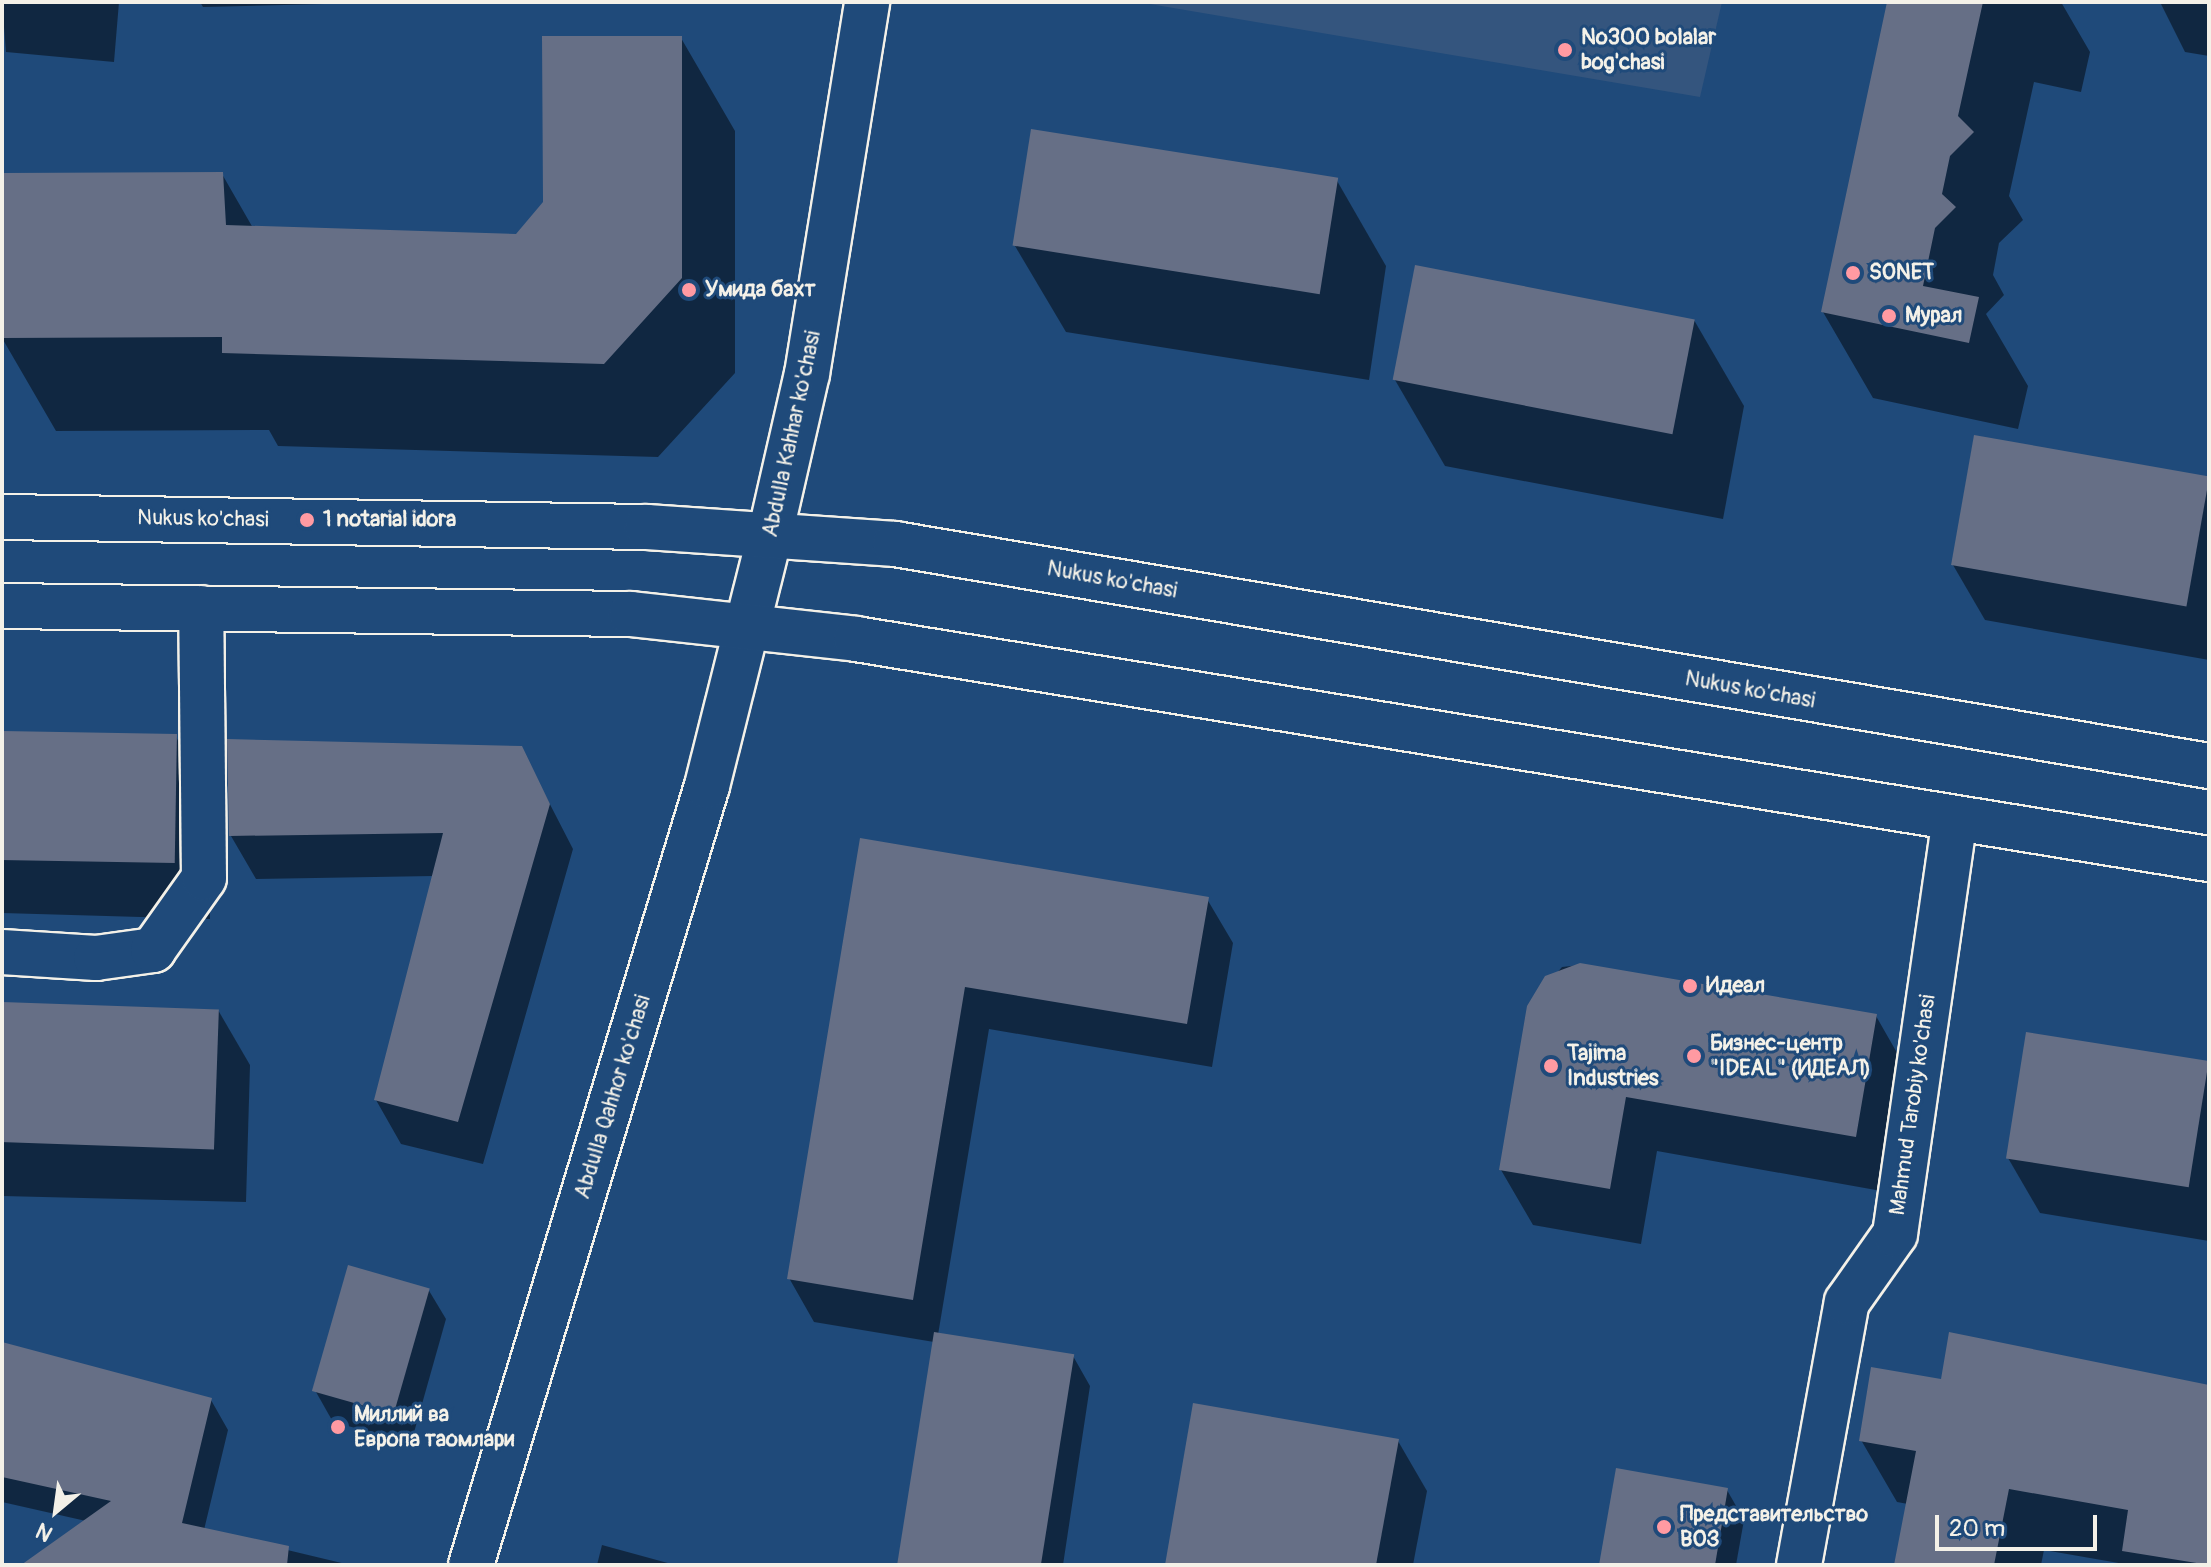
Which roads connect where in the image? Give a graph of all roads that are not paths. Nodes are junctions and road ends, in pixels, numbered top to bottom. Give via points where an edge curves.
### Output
1 (867, 2) edge
2 (2, 517) edge
3 (770, 535) junction
4 (2, 606) edge
5 (201, 608) junction
6 (747, 627) junction
7 (2209, 766) edge
8 (1955, 819) junction
9 (2209, 859) edge
10 (2, 952) edge
11 (471, 1565) edge
12 (1799, 1565) edge

1 - 3 main road, Abdulla Kahhar ko'chasi via 810,359
2 - 3 main road, Nukus ko'chasi
3 - 6 main road, Abdulla Kahhar ko'chasi
3 - 7 main road, Nukus ko'chasi via 935,550
4 - 5 main road
5 - 6 main road via 631,614
5 - 10 main road via 204,878 153,950 96,958
6 - 8 main road via 856,639
6 - 11 main road, Abdulla Qahhor ko'chasi via 707,786
8 - 9 main road
8 - 12 main road, Mahmud Tarobiy ko'chasi via 1895,1234 1847,1302

